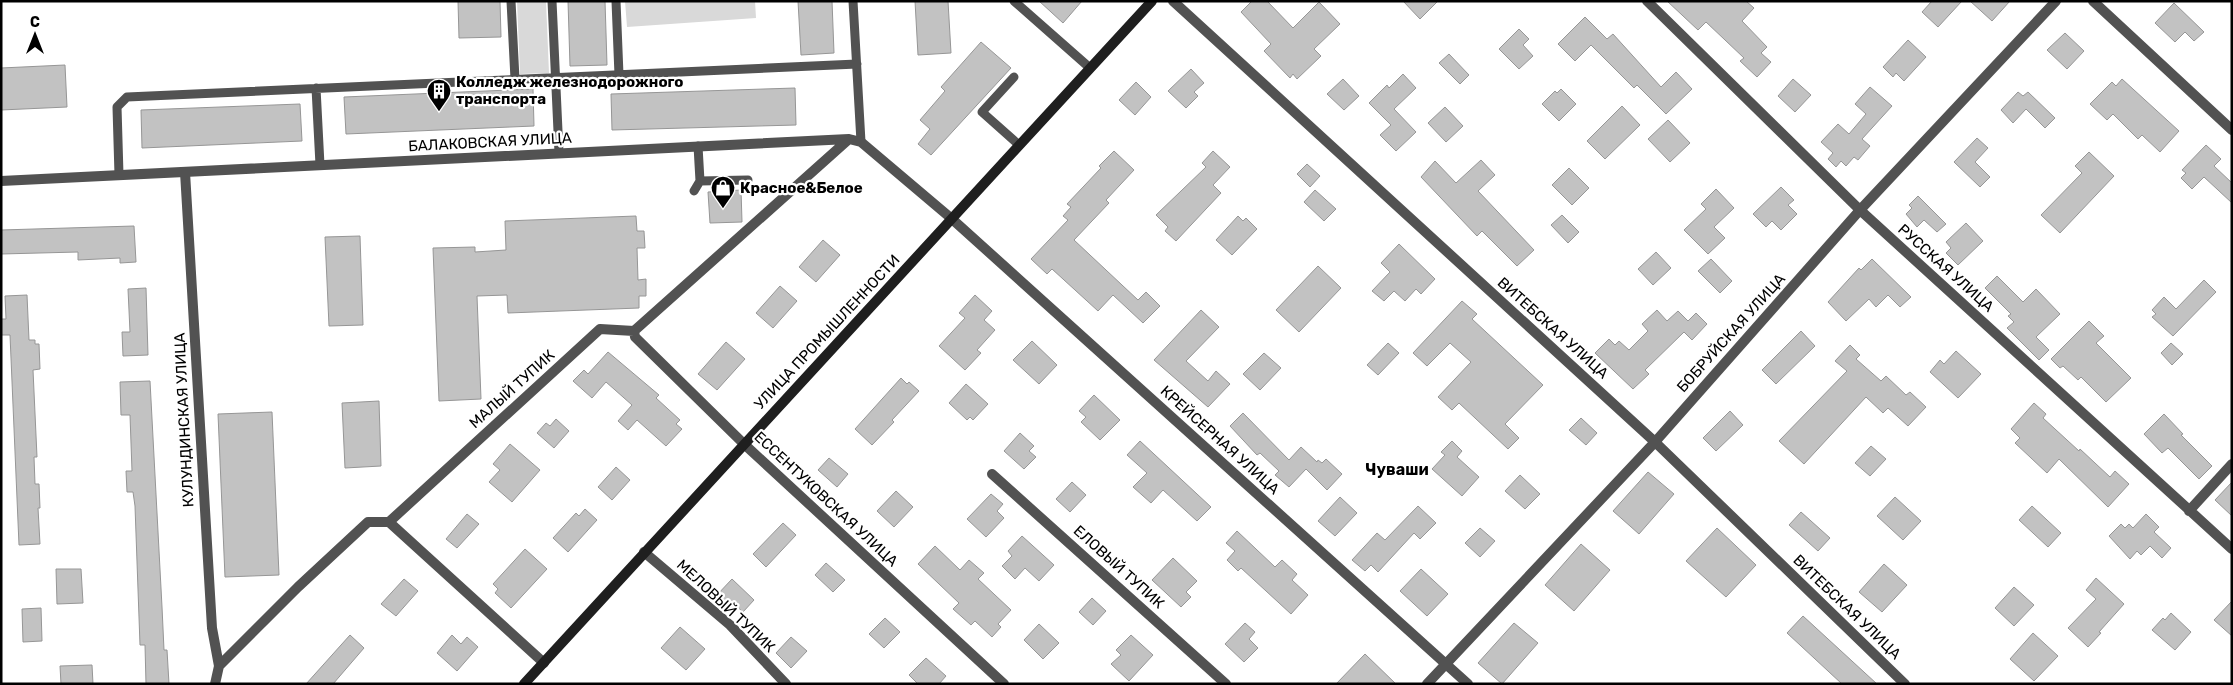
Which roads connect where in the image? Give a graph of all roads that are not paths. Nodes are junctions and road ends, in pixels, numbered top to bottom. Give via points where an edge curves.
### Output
1 (511, 1) edge
2 (552, 1) edge
3 (616, 1) edge
4 (853, 1) edge
5 (1014, 1) edge
6 (1152, 1) edge
7 (1173, 1) edge
8 (1647, 1) edge
9 (2056, 1) edge
10 (2093, 1) edge
11 (857, 64) junction
12 (1090, 68) junction
13 (619, 75) junction
14 (1014, 77) dead end
15 (556, 78) junction
16 (515, 79) junction
17 (316, 88) junction
18 (2232, 130) edge
19 (849, 139) junction
20 (861, 142) junction
21 (1019, 145) junction
22 (698, 146) junction
23 (559, 153) junction
24 (320, 165) junction
25 (184, 172) junction
26 (120, 175) junction
27 (748, 180) dead end
28 (1, 181) edge
29 (700, 182) junction
30 (694, 191) dead end
31 (1860, 210) junction
32 (952, 219) junction
33 (634, 331) junction
34 (1655, 442) junction
35 (744, 444) junction
36 (2232, 464) edge
37 (992, 474) dead end
38 (2188, 510) junction
39 (389, 522) junction
40 (2232, 549) edge
41 (644, 552) junction
42 (544, 663) junction
43 (1446, 663) junction
44 (219, 666) junction
45 (215, 684) edge
46 (524, 684) edge
47 (786, 684) edge
48 (1004, 684) edge
49 (1226, 684) edge
50 (1427, 684) edge
51 (1468, 684) edge
52 (1905, 684) edge

1 - 16 lane
2 - 15 lane
3 - 13 lane
4 - 11 lane
5 - 12 lane
6 - 12 main road, УЛИЦА ПРОМЫШЛЕННОСТИ
7 - 34 street, ВИТЕБСКАЯ УЛИЦА
8 - 31 street, РУССКАЯ УЛИЦА
9 - 31 street, БОБРУЙСКАЯ УЛИЦА
10 - 18 street
11 - 13 lane
11 - 20 lane
12 - 21 main road, УЛИЦА ПРОМЫШЛЕННОСТИ
13 - 15 lane
14 - 21 lane via 982,112
15 - 16 lane
15 - 23 lane
16 - 17 lane
17 - 24 lane
17 - 26 lane via 127,97 117,107
19 - 20 street, БАЛАКОВСКАЯ УЛИЦА
19 - 22 street, БАЛАКОВСКАЯ УЛИЦА
19 - 33 street
20 - 32 street, БАЛАКОВСКАЯ УЛИЦА
21 - 32 main road, УЛИЦА ПРОМЫШЛЕННОСТИ
22 - 23 street, БАЛАКОВСКАЯ УЛИЦА
22 - 29 lane
23 - 24 street, БАЛАКОВСКАЯ УЛИЦА
24 - 25 street, БАЛАКОВСКАЯ УЛИЦА
25 - 26 street, БАЛАКОВСКАЯ УЛИЦА
25 - 44 street, КУЛУНДИНСКАЯ УЛИЦА via 212,628
26 - 28 street, БАЛАКОВСКАЯ УЛИЦА
27 - 29 lane
29 - 30 lane
31 - 34 street, БОБРУЙСКАЯ УЛИЦА
31 - 38 street, РУССКАЯ УЛИЦА
32 - 35 main road, УЛИЦА ПРОМЫШЛЕННОСТИ
32 - 43 street, КРЕЙСЕРНАЯ УЛИЦА
33 - 35 street, ЕССЕНТУКОВСКАЯ УЛИЦА via 635,337
33 - 39 street, МАЛЫЙ ТУПИК via 600,329
34 - 43 street, БОБРУЙСКАЯ УЛИЦА
34 - 52 street, ВИТЕБСКАЯ УЛИЦА
35 - 41 main road, УЛИЦА ПРОМЫШЛЕННОСТИ
35 - 48 street, ЕССЕНТУКОВСКАЯ УЛИЦА
36 - 38 street
37 - 49 street, ЕЛОВЫЙ ТУПИК
38 - 40 street, РУССКАЯ УЛИЦА
39 - 42 street
39 - 44 street via 368,522
41 - 42 main road, УЛИЦА ПРОМЫШЛЕННОСТИ
41 - 47 street, МЕЛОВЫЙ ТУПИК via 730,625
42 - 46 main road, УЛИЦА ПРОМЫШЛЕННОСТИ
43 - 50 street, БОБРУЙСКАЯ УЛИЦА
43 - 51 street, КРЕЙСЕРНАЯ УЛИЦА
44 - 45 street

